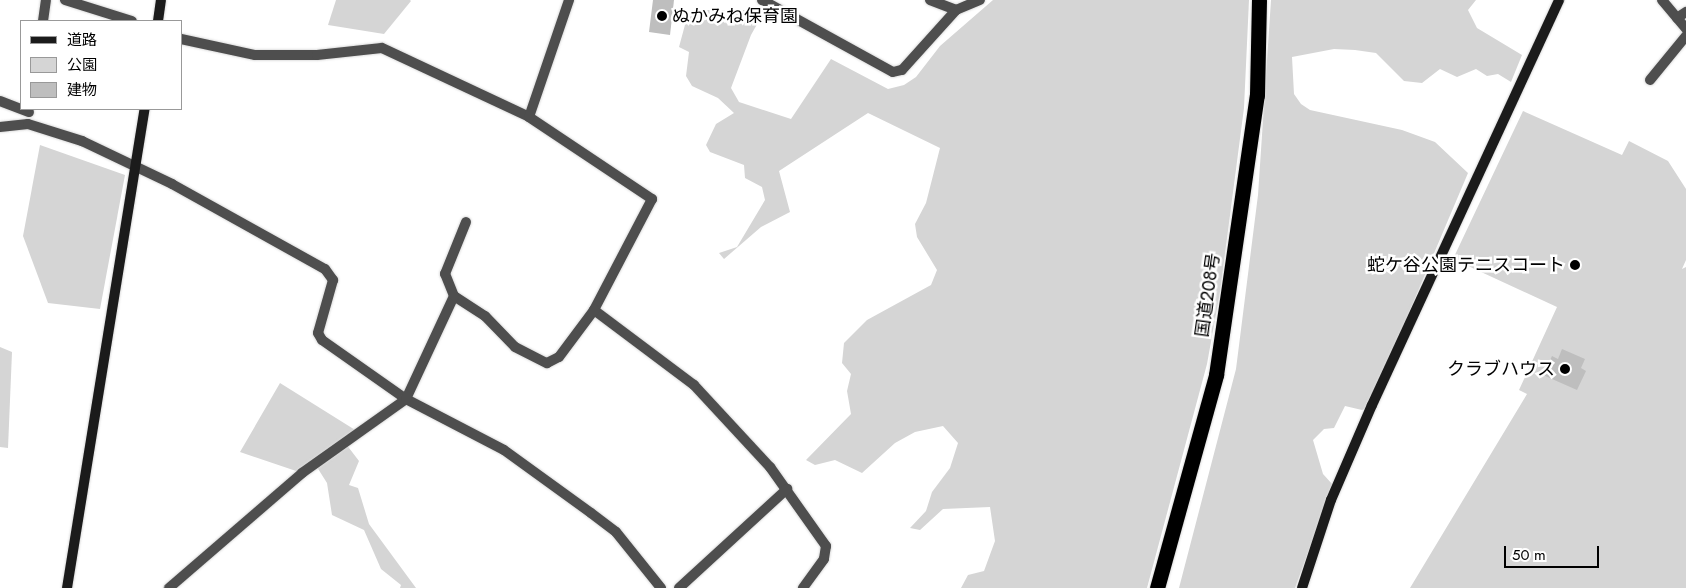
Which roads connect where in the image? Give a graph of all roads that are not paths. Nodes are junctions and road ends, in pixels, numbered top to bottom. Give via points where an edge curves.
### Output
1 (46, 0) edge
2 (65, 0) edge
3 (161, 0) edge
4 (569, 0) edge
5 (762, 0) edge
6 (930, 0) edge
7 (980, 0) edge
8 (1259, 0) edge
9 (1559, 0) edge
10 (1662, 0) edge
11 (956, 10) junction
12 (1686, 12) edge
13 (1677, 18) junction
14 (43, 20) edge
15 (129, 20) edge
16 (158, 20) edge
17 (1686, 29) edge
18 (1686, 36) edge
19 (182, 39) edge
20 (1650, 80) dead end
21 (0, 102) edge
22 (20, 108) edge
23 (29, 110) edge
24 (145, 110) edge
25 (529, 117) junction
26 (28, 124) junction
27 (0, 127) edge
28 (136, 166) junction
29 (466, 222) dead end
30 (454, 296) junction
31 (594, 310) junction
32 (406, 399) junction
33 (787, 489) junction
34 (66, 588) edge
35 (169, 588) edge
36 (661, 588) edge
37 (679, 588) edge
38 (803, 588) edge
39 (1156, 588) edge
40 (1302, 588) edge

1 - 14 street
2 - 15 street
3 - 16 street
4 - 25 street
5 - 11 street via 893,72 902,70
6 - 11 street
7 - 11 street
8 - 39 highway, 国道208号 via 1257,95 1216,375
9 - 40 street via 1364,422 1331,500
10 - 13 street
12 - 13 street
13 - 17 street
18 - 20 street
19 - 25 street via 255,56 317,55 382,48
21 - 22 street
23 - 26 street
24 - 28 street
25 - 31 street via 652,199
26 - 27 street
26 - 28 street via 82,141
28 - 32 street via 325,269 333,280 318,332 322,340
28 - 34 street
29 - 30 street via 445,274
30 - 31 street via 485,316 515,347 547,363 559,357
30 - 32 street
31 - 33 street via 694,384
32 - 35 street via 302,473
32 - 36 street via 504,450 591,513 616,532
33 - 37 street
33 - 38 street via 826,546 824,560

